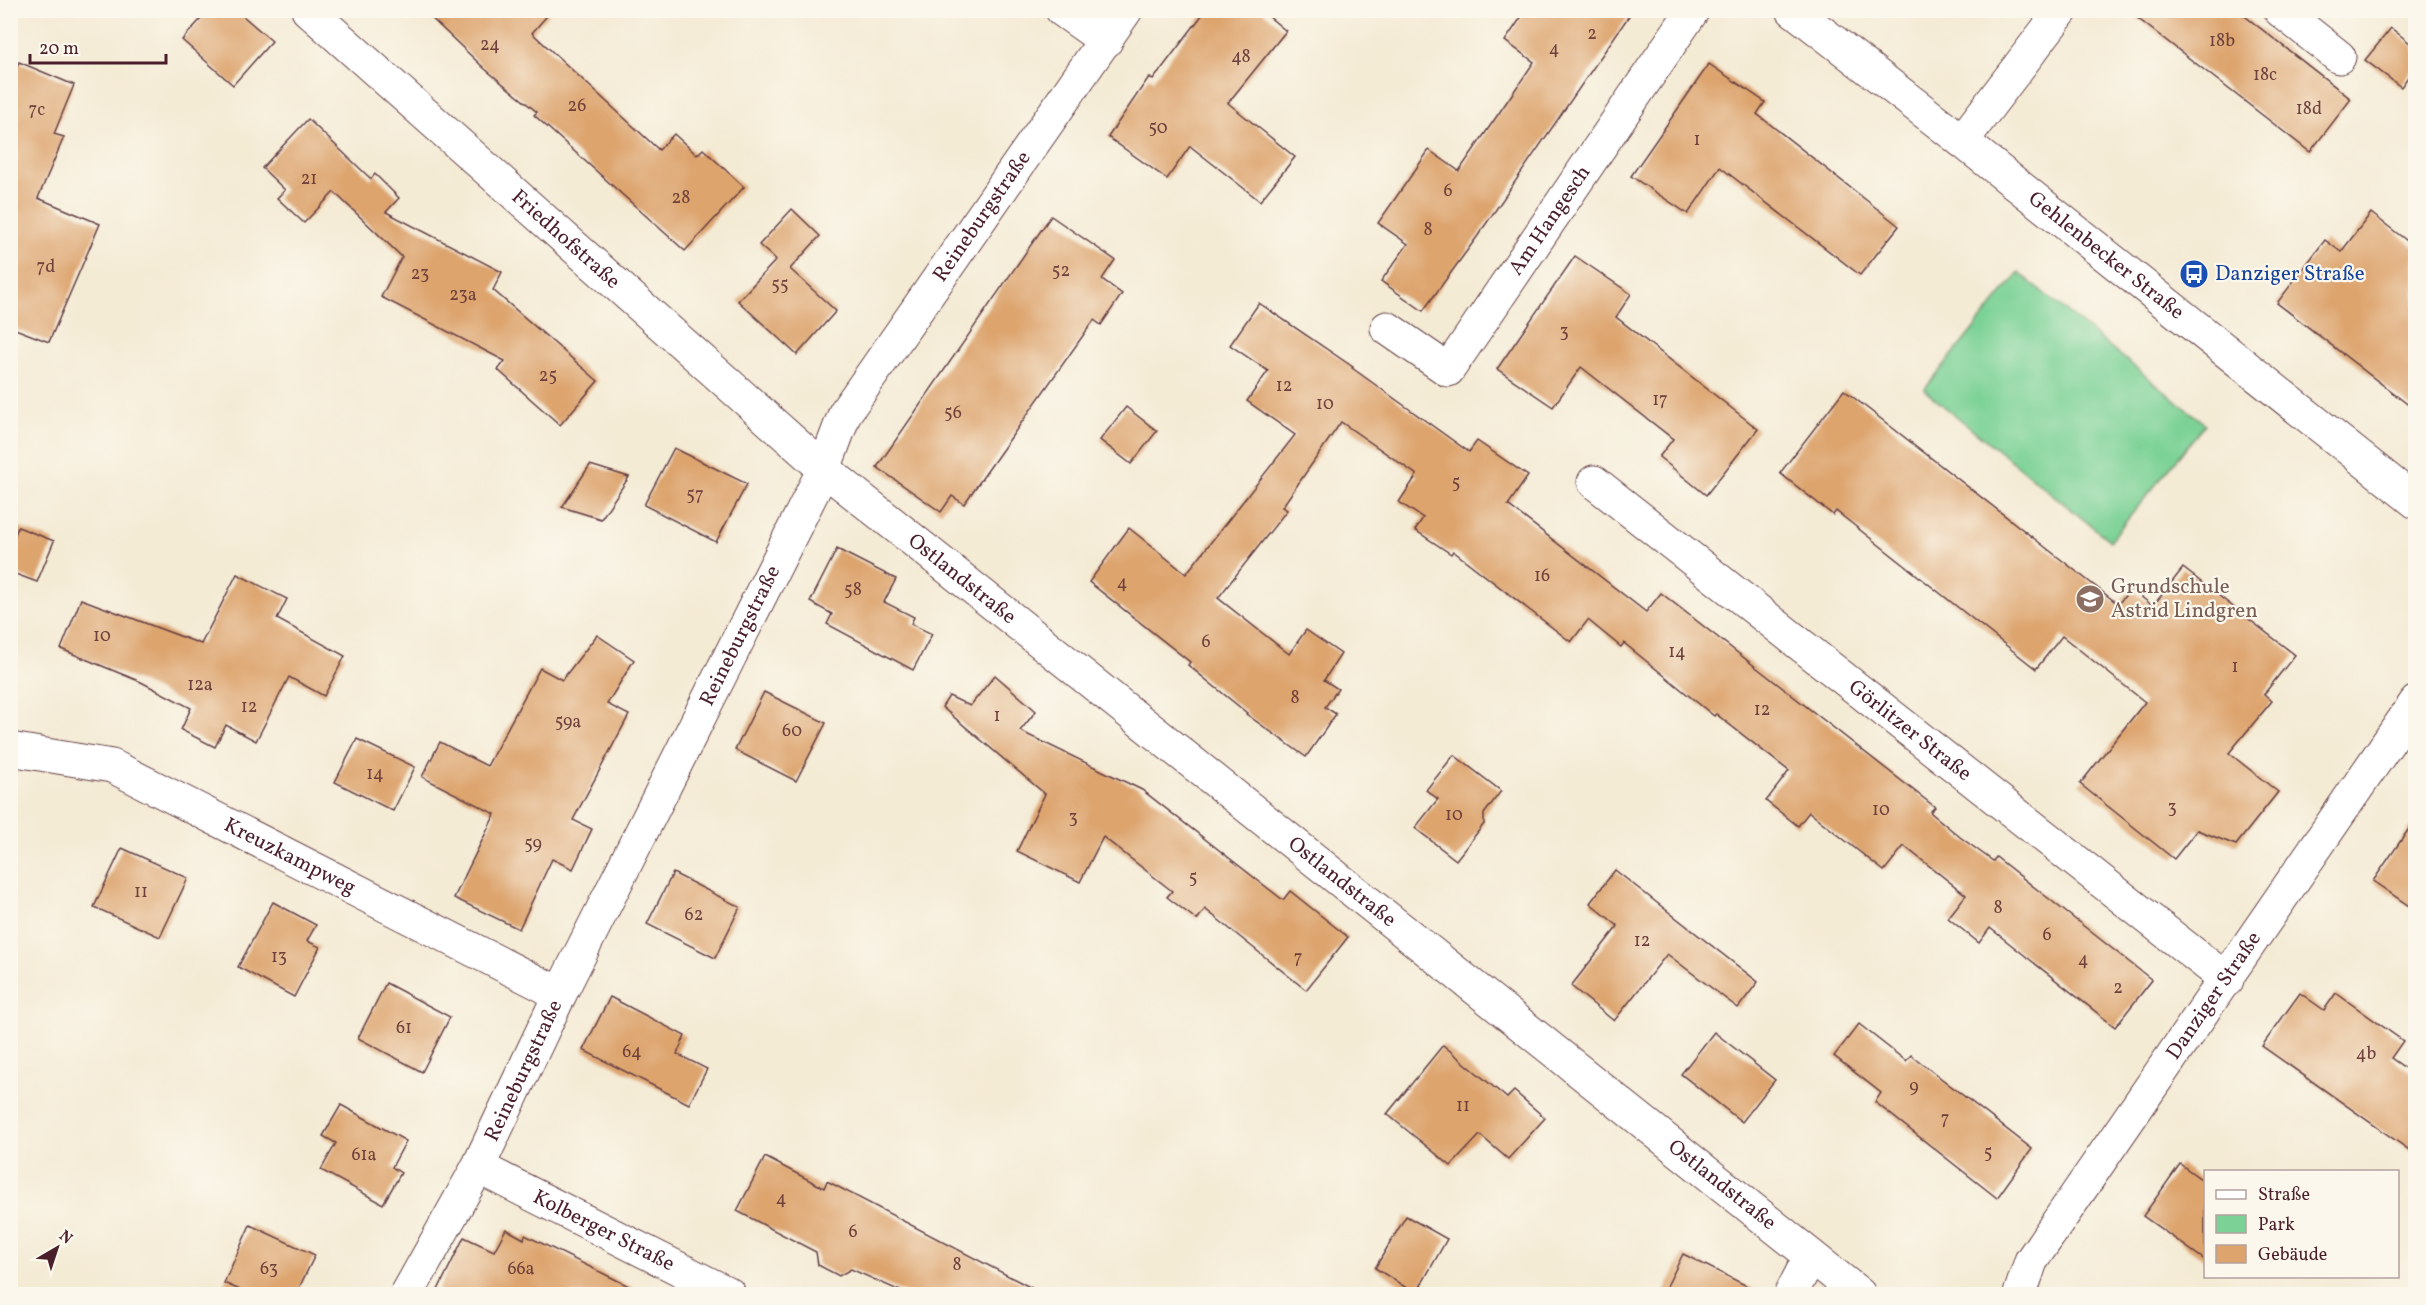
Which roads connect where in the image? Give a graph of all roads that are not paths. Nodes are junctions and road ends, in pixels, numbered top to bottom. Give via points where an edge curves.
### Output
1 (308, 10) edge
2 (1062, 10) edge
3 (1126, 10) edge
4 (1693, 10) edge
5 (1793, 10) edge
6 (2062, 10) edge
7 (2280, 10) edge
8 (1106, 41) junction
9 (2339, 57) dead end
10 (1962, 141) junction
11 (1387, 328) dead end
12 (824, 469) junction
13 (1593, 482) dead end
14 (2415, 502) edge
15 (2415, 702) edge
16 (10, 749) edge
17 (2227, 980) junction
18 (560, 994) junction
19 (478, 1167) junction
20 (1810, 1257) junction
21 (407, 1294) edge
22 (729, 1294) edge
23 (1791, 1294) edge
24 (1859, 1294) edge
25 (2020, 1294) edge

1 - 12 street, Friedhofstraße
2 - 8 street
3 - 8 street, Reineburgstraße
4 - 11 street, Am Hangesch via 1448,370
5 - 10 street, Gehlenbecker Straße
6 - 10 street
7 - 9 street
8 - 12 street, Reineburgstraße via 845,413
10 - 14 street, Gehlenbecker Straße
12 - 18 street, Reineburgstraße
12 - 20 street, Ostlandstraße
13 - 17 street, Görlitzer Straße
15 - 17 street, Danziger Straße
16 - 18 street, Kreuzkampweg via 112,766
17 - 25 street, Danziger Straße via 2031,1261
18 - 19 street, Reineburgstraße
19 - 21 street, Reineburgstraße
19 - 22 street, Kolberger Straße
20 - 23 street
20 - 24 street, Ostlandstraße

